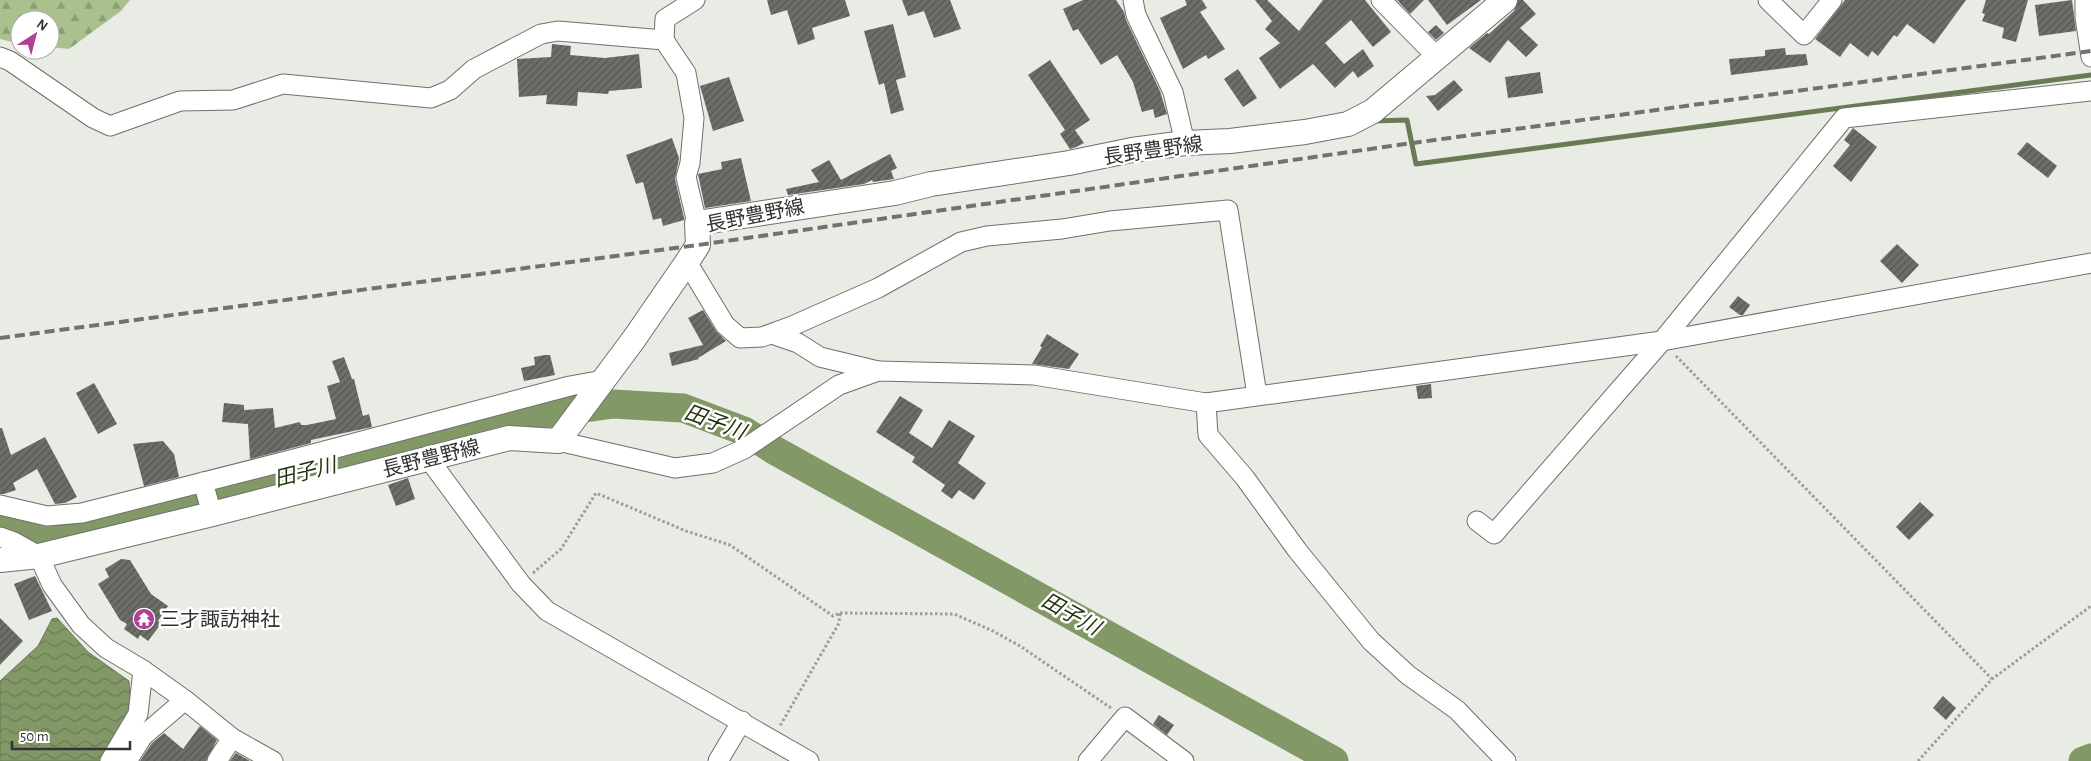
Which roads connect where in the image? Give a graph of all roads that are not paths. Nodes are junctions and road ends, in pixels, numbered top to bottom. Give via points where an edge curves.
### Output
1 (694, 0) edge
2 (1133, 0) edge
3 (1381, 0) edge
4 (1505, 0) edge
5 (1768, 0) edge
6 (1832, 0) edge
7 (2085, 0) edge
8 (664, 40) junction
9 (0, 57) edge
10 (1437, 57) junction
11 (2091, 57) edge
12 (2091, 91) edge
13 (1184, 143) junction
14 (697, 223) junction
15 (688, 262) junction
16 (2091, 263) edge
17 (772, 334) junction
18 (1662, 341) junction
19 (878, 371) junction
20 (600, 384) junction
21 (1257, 395) junction
22 (1206, 403) junction
23 (558, 442) junction
24 (428, 458) junction
25 (204, 485) junction
26 (0, 505) edge
27 (22, 512) junction
28 (211, 512) junction
29 (1477, 521) dead end
30 (7, 545) edge
31 (39, 556) junction
32 (143, 670) junction
33 (185, 700) junction
34 (742, 721) junction
35 (232, 738) junction
36 (110, 761) edge
37 (127, 761) edge
38 (217, 761) edge
39 (273, 761) edge
40 (718, 761) edge
41 (809, 761) edge
42 (1088, 761) edge
43 (1184, 761) edge
44 (1506, 761) edge

1 - 8 street via 665,19
2 - 13 street via 1136,15 1174,92
3 - 10 street
4 - 10 main road, 長野豊野線
5 - 6 street via 1804,35
7 - 11 street
8 - 9 street via 558,32 541,34 474,69 450,90 431,98 283,84 233,100 180,101 110,126
8 - 14 street via 686,73 694,118 686,177
10 - 13 main road, 長野豊野線 via 1373,112 1348,124 1305,132
12 - 18 street via 1844,118
13 - 14 main road, 長野豊野線
14 - 15 main road, 長野豊野線 via 698,245
15 - 17 street via 725,325 740,338
15 - 20 main road, 長野豊野線
16 - 18 street
17 - 19 street via 798,343 820,357
17 - 21 street via 878,288 960,242 1110,221 1228,210
18 - 21 street
18 - 29 street via 1494,534
19 - 22 street via 1034,375
19 - 23 street via 839,385 744,449 713,462 675,468
20 - 23 main road, 長野豊野線
20 - 25 street via 570,386
21 - 22 street
22 - 44 street via 1208,435 1371,641 1408,675 1457,710
23 - 24 main road, 長野豊野線 via 509,438
24 - 28 main road, 長野豊野線
24 - 34 street via 521,584 547,611
25 - 27 street via 82,513 48,516
25 - 28 street
26 - 27 street
27 - 30 street
28 - 31 main road, 長野豊野線
30 - 31 main road, 長野豊野線
31 - 32 street via 52,585 81,625 106,648
32 - 33 street
32 - 36 street via 138,714
33 - 35 street
33 - 37 street via 143,736
34 - 40 street
34 - 41 street
35 - 38 street
35 - 39 street
42 - 43 street via 1124,717

